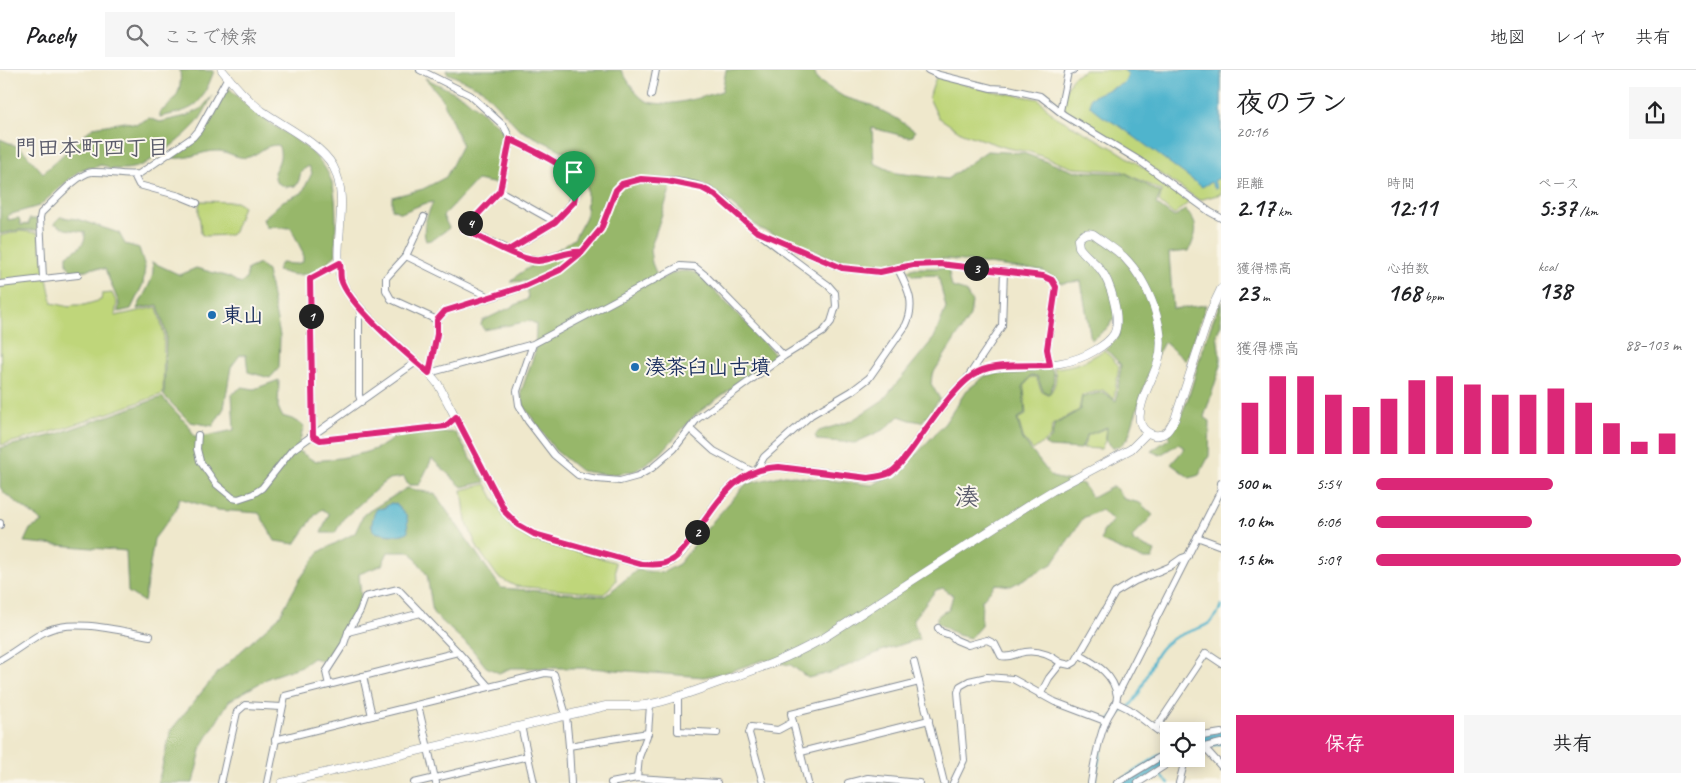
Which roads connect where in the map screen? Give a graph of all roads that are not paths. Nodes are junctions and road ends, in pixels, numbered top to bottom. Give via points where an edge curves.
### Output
1 (222, 70) edge
2 (420, 70) edge
3 (656, 70) edge
4 (928, 70) edge
5 (1073, 70) edge
6 (945, 73) edge
7 (228, 77) junction
8 (651, 95) dead end
9 (1060, 111) junction
10 (510, 139) junction
11 (134, 175) junction
12 (500, 191) junction
13 (197, 203) dead end
14 (424, 217) dead end
15 (1221, 218) edge
16 (555, 222) junction
17 (756, 231) junction
18 (507, 251) junction
19 (582, 252) junction
20 (406, 256) junction
21 (340, 263) junction
22 (898, 269) junction
23 (1004, 271) junction
24 (78, 275) dead end
25 (43, 278) junction
26 (0, 284) edge
27 (1221, 288) edge
28 (489, 297) junction
29 (362, 310) junction
30 (437, 320) junction
31 (533, 344) junction
32 (784, 356) junction
33 (416, 362) junction
34 (1050, 365) junction
35 (429, 373) junction
36 (966, 380) junction
37 (361, 402) junction
38 (456, 417) junction
39 (690, 429) junction
40 (1147, 433) junction
41 (198, 435) dead end
42 (313, 436) junction
43 (754, 471) junction
44 (1221, 484) edge
45 (1197, 537) junction
46 (1221, 546) edge
47 (1188, 556) junction
48 (421, 612) junction
49 (938, 628) dead end
50 (348, 632) junction
51 (150, 636) dead end
52 (458, 652) junction
53 (1080, 655) junction
54 (0, 660) edge
55 (914, 662) dead end
56 (1221, 662) edge
57 (1061, 663) junction
58 (363, 676) junction
59 (919, 682) junction
60 (329, 685) junction
61 (489, 686) junction
62 (1040, 695) junction
63 (678, 697) junction
64 (1117, 700) junction
65 (418, 704) junction
66 (650, 704) junction
67 (282, 707) junction
68 (566, 715) junction
69 (372, 716) junction
70 (929, 720) junction
71 (1106, 721) junction
72 (793, 722) junction
73 (521, 726) junction
74 (1156, 728) junction
75 (1160, 731) edge
76 (648, 733) junction
77 (717, 733) dead end
78 (1221, 733) edge
79 (1205, 736) edge
80 (276, 740) junction
81 (1221, 743) edge
82 (570, 746) junction
83 (1205, 746) edge
84 (428, 748) junction
85 (801, 752) junction
86 (1205, 752) edge
87 (528, 756) junction
88 (1160, 757) edge
89 (1221, 766) edge
90 (1163, 767) edge
91 (1183, 767) edge
92 (637, 778) junction
93 (435, 781) edge
94 (869, 781) edge
95 (222, 783) edge
96 (267, 783) edge
97 (282, 783) edge
98 (414, 783) edge
99 (534, 783) edge
100 (571, 783) edge
101 (611, 783) edge
102 (717, 783) edge
103 (763, 783) edge
104 (808, 783) edge
105 (848, 783) edge
106 (919, 783) edge
107 (944, 783) edge
108 (953, 783) edge
109 (1091, 783) edge
110 (1117, 783) edge
111 (1138, 783) edge
112 (1179, 783) edge

1 - 7 street
2 - 10 street via 470,95 504,126
3 - 8 street
4 - 6 street
5 - 9 street via 1068,72
6 - 9 street via 991,88 1040,96
7 - 11 street via 193,137
7 - 21 street via 244,97 311,144 333,167 340,194
9 - 15 street via 1140,161
10 - 12 street
10 - 16 street via 575,177 574,202
11 - 13 street via 139,185
11 - 25 street via 91,172 82,175 41,213
12 - 16 street
12 - 18 street via 464,229
14 - 20 street
16 - 18 street
17 - 19 street via 715,195 702,188 641,179 622,184 616,190 601,229
17 - 22 street via 842,268 880,272
17 - 32 street via 835,293 832,322 823,332
18 - 19 street via 539,261 574,251
19 - 28 street via 560,270 525,286
20 - 28 street
20 - 30 street via 386,278 386,290 391,299
21 - 29 street via 342,280
21 - 42 street via 310,279
22 - 23 street via 940,264
22 - 43 street via 910,293 909,318 880,363 869,378 852,392 811,415 764,457
23 - 34 street via 1043,276 1052,280 1056,287 1047,349
23 - 36 street via 1002,326
24 - 25 street
25 - 26 street
27 - 40 street via 1175,419 1163,434
28 - 30 street via 445,311
29 - 33 street
29 - 37 street via 359,319
30 - 35 street
31 - 32 street via 680,266 695,267
31 - 35 street
31 - 39 street via 517,391 519,405 554,455 578,475 620,481 638,476 674,449
32 - 39 street via 697,419
33 - 35 street
33 - 37 street
34 - 36 street via 992,368 979,371
34 - 40 street via 1083,358 1114,333 1116,310 1111,291 1101,269 1081,251 1078,243 1082,235 1090,233 1125,258 1156,309 1162,346 1140,410 1140,423
35 - 38 street
36 - 43 street via 890,473 868,478 779,467
37 - 42 street
38 - 42 street via 446,426 320,440
38 - 43 street via 506,513 518,525 541,537 641,564 658,565 672,561 729,489
39 - 43 street via 714,451
40 - 63 street via 1131,450 1029,505 796,654
41 - 42 street via 200,461 225,493 238,499 262,488 292,450
44 - 45 street
45 - 46 street
45 - 47 street
47 - 53 street via 1115,593
47 - 64 street
48 - 50 street
48 - 50 street via 398,589 365,597
48 - 52 street
49 - 57 street via 968,644 987,640 995,644 1001,656 1006,658 1023,652 1041,653 1049,654
50 - 60 street via 326,672
51 - 54 street via 84,625 62,626 48,630
52 - 58 street
52 - 61 street
53 - 57 street via 1070,665
53 - 64 street via 1108,674
55 - 59 street
56 - 74 street via 1206,652
57 - 62 street
58 - 60 street
58 - 69 street
59 - 70 street
59 - 72 street via 791,714
60 - 67 street via 285,696
61 - 65 street
61 - 68 street via 545,672 554,674
62 - 71 street
62 - 108 street via 1014,679 987,677 960,686 964,760
63 - 66 street
63 - 77 street via 678,731
64 - 71 street
64 - 74 street
65 - 69 street
65 - 84 street
66 - 68 street via 606,706
66 - 76 street
67 - 80 street
67 - 95 street via 246,704 237,712
68 - 73 street
68 - 82 street
69 - 80 street
70 - 85 street
70 - 107 street
71 - 109 street
72 - 85 street
72 - 103 street via 778,730 751,727
73 - 84 street
73 - 87 street
74 - 75 street
76 - 82 street
76 - 92 street via 639,757
78 - 79 street
80 - 96 street
81 - 83 street
82 - 100 street
84 - 93 street
84 - 97 street
85 - 104 street
86 - 89 street
87 - 93 street
87 - 99 street
88 - 110 street
90 - 111 street
91 - 112 street
92 - 101 street
92 - 102 street
93 - 98 street
94 - 105 street
94 - 106 street

